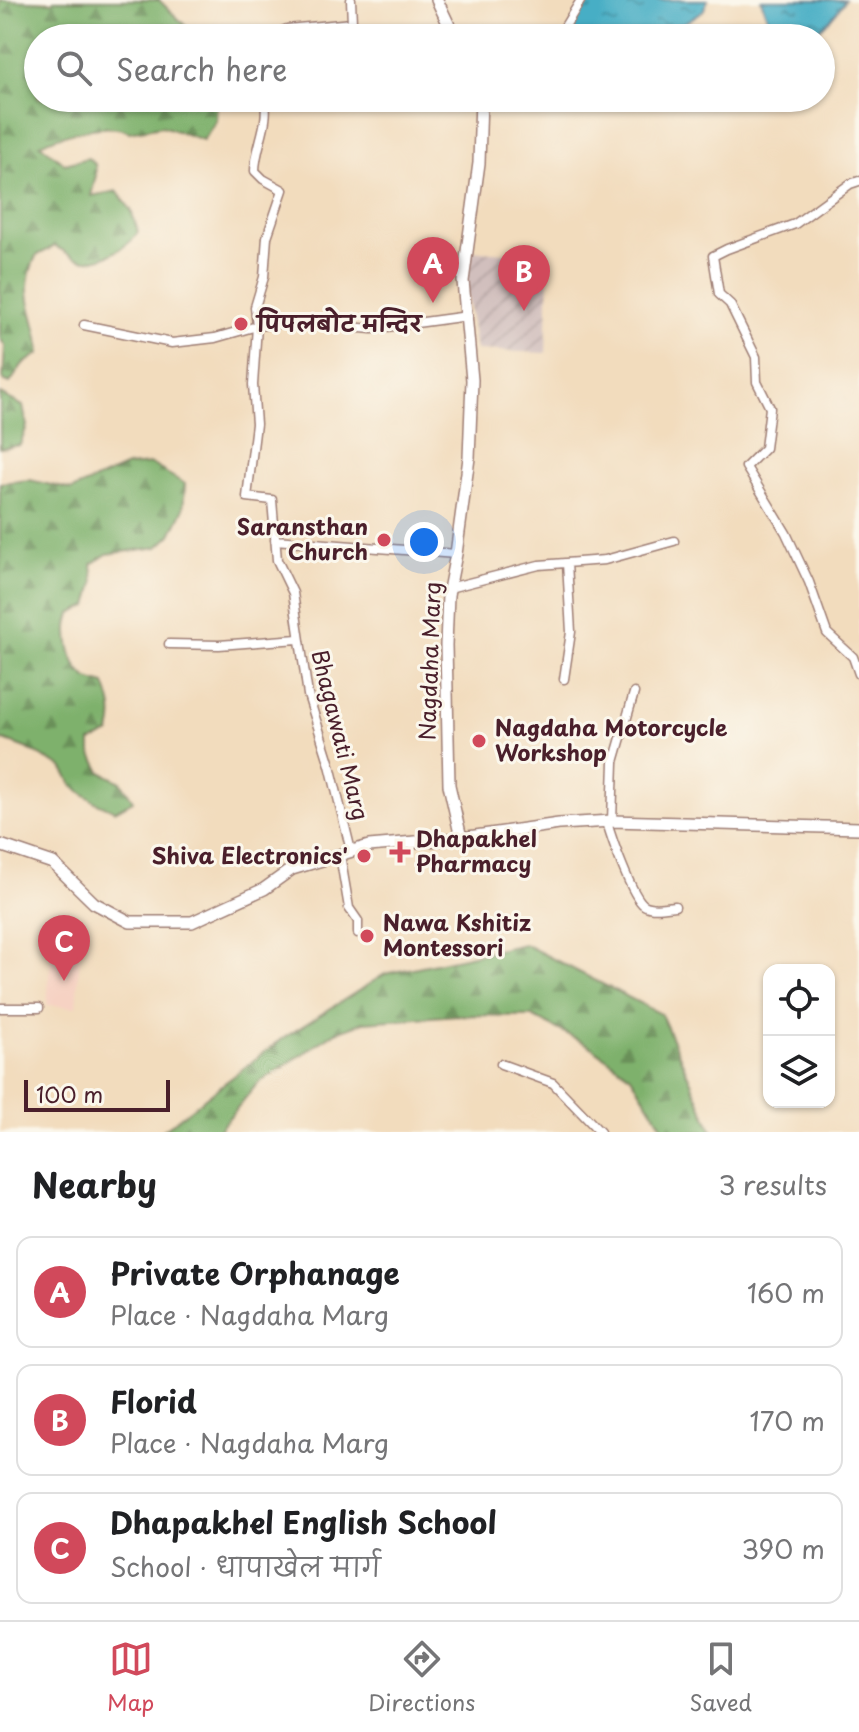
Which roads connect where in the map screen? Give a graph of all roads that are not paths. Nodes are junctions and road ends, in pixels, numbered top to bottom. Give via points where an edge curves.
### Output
1 (351, 0) edge
2 (437, 0) edge
3 (581, 0) edge
4 (352, 23) joint
5 (341, 24) edge
6 (448, 24) edge
7 (566, 24) edge
8 (266, 112) edge
9 (483, 112) edge
10 (859, 181) edge
11 (468, 316) junction
12 (84, 325) dead end
13 (257, 326) junction
14 (275, 540) junction
15 (674, 541) dead end
16 (456, 554) junction
17 (567, 563) junction
18 (449, 588) junction
19 (298, 639) junction
20 (169, 644) dead end
21 (859, 674) edge
22 (564, 679) dead end
23 (634, 693) dead end
24 (610, 822) junction
25 (859, 828) edge
26 (461, 838) junction
27 (0, 845) edge
28 (345, 853) junction
29 (675, 906) dead end
30 (358, 933) dead end
31 (0, 1008) edge
32 (39, 1008) dead end
33 (501, 1064) dead end
34 (600, 1132) edge

1 - 4 street
2 - 6 main road
3 - 7 street
4 - 5 street
8 - 13 street, Bhagawati Marg via 255,171 283,190 267,237 255,307
9 - 11 main road, Nagdaha Marg via 463,281
10 - 21 street via 795,224 713,256 719,294 730,304 756,357 757,382 770,408 765,448 746,467 786,533 827,633 853,657
11 - 13 street via 372,329 292,322
11 - 16 main road, Nagdaha Marg via 469,458
12 - 13 street via 172,343
13 - 14 street, Bhagawati Marg via 256,424 247,497 272,500
14 - 16 street
14 - 19 street, Bhagawati Marg via 277,560 293,593
15 - 17 street via 605,560
16 - 18 main road, Nagdaha Marg
17 - 18 street
17 - 22 street via 571,632
18 - 26 main road, Nagdaha Marg via 447,759
19 - 20 street
19 - 28 street, Bhagawati Marg via 330,765
23 - 24 street via 614,762
24 - 25 main road
24 - 26 main road
24 - 29 street via 636,896 644,905
26 - 28 main road
27 - 28 main road via 53,863 94,903 130,922 192,922 264,889 292,869
28 - 30 street, Bhagawati Marg via 349,908 358,921
31 - 32 street
33 - 34 street via 553,1083

